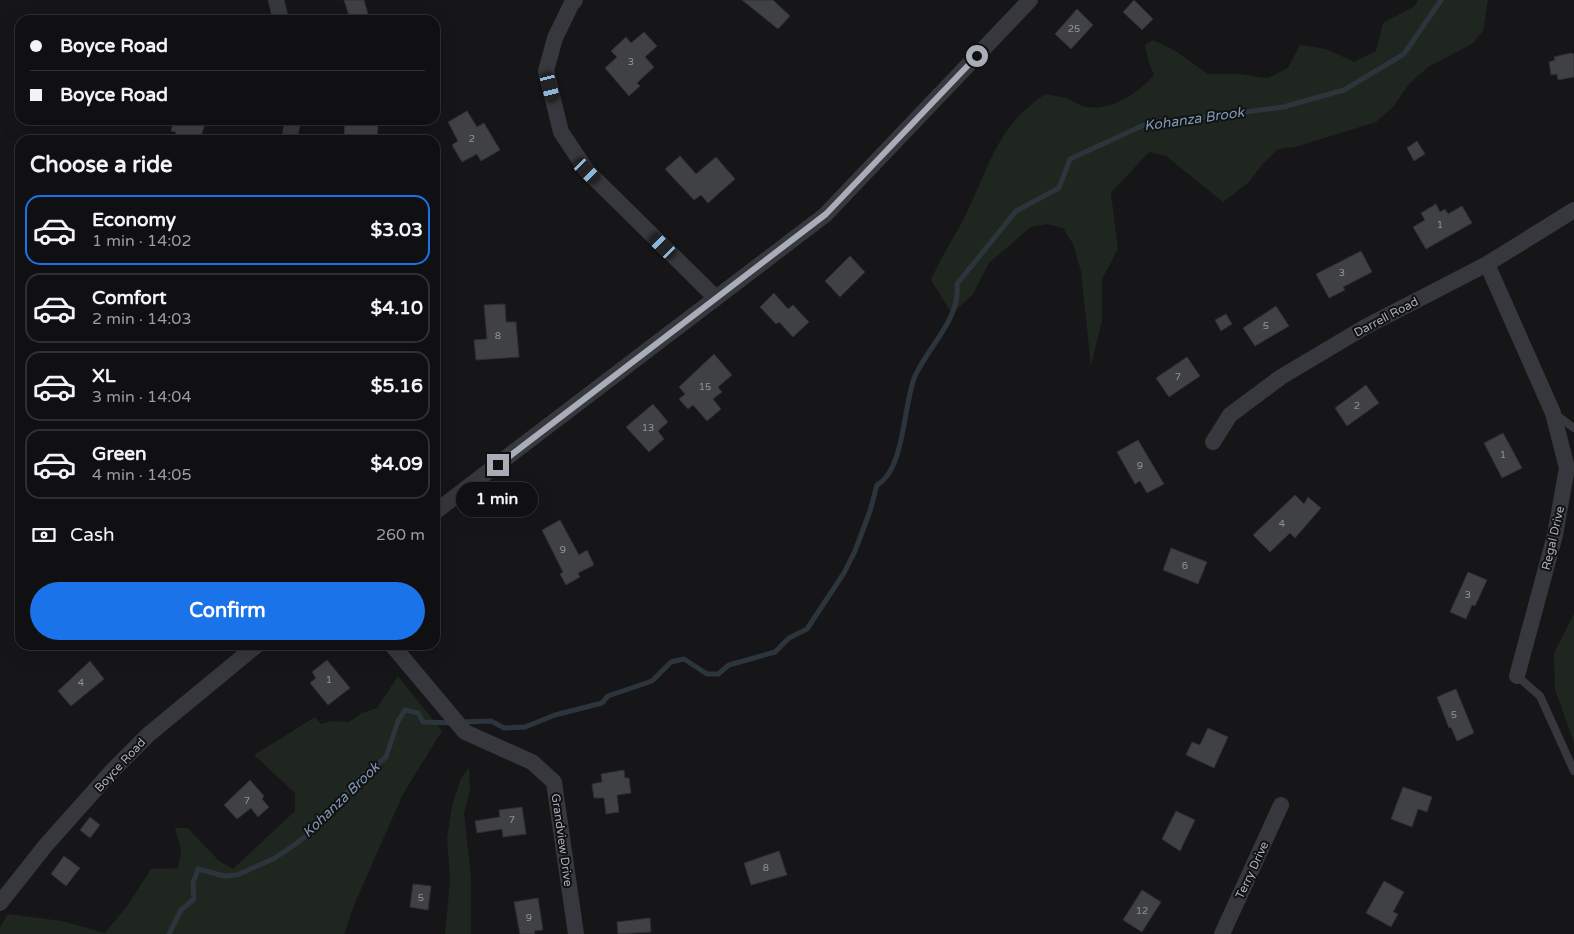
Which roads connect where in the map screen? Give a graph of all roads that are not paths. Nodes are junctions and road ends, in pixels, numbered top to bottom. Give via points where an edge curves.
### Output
1 (276, 0) edge
2 (576, 0) edge
3 (1030, 0) edge
4 (279, 15) edge
5 (1574, 210) edge
6 (1487, 264) junction
7 (716, 298) junction
8 (1553, 413) junction
9 (1574, 428) edge
10 (1213, 442) dead end
11 (440, 508) edge
12 (251, 650) edge
13 (396, 650) edge
14 (1517, 676) joint
15 (1574, 771) edge
16 (1281, 805) dead end
17 (0, 903) edge
18 (576, 934) edge
19 (1222, 934) edge

1 - 4 street
2 - 7 street via 555,38 546,71 561,132 587,171
3 - 7 street via 826,214
5 - 6 street, Darrell Road
6 - 8 street, Regal Drive
6 - 10 street, Darrell Road via 1365,327 1281,377 1230,415
7 - 11 street
8 - 9 lane
8 - 14 street, Regal Drive via 1567,468 1555,535
12 - 17 street, Boyce Road via 142,741 46,845
13 - 18 street, Grandview Drive via 465,732 532,762 554,782
14 - 15 lane via 1540,696
16 - 19 street, Terry Drive

